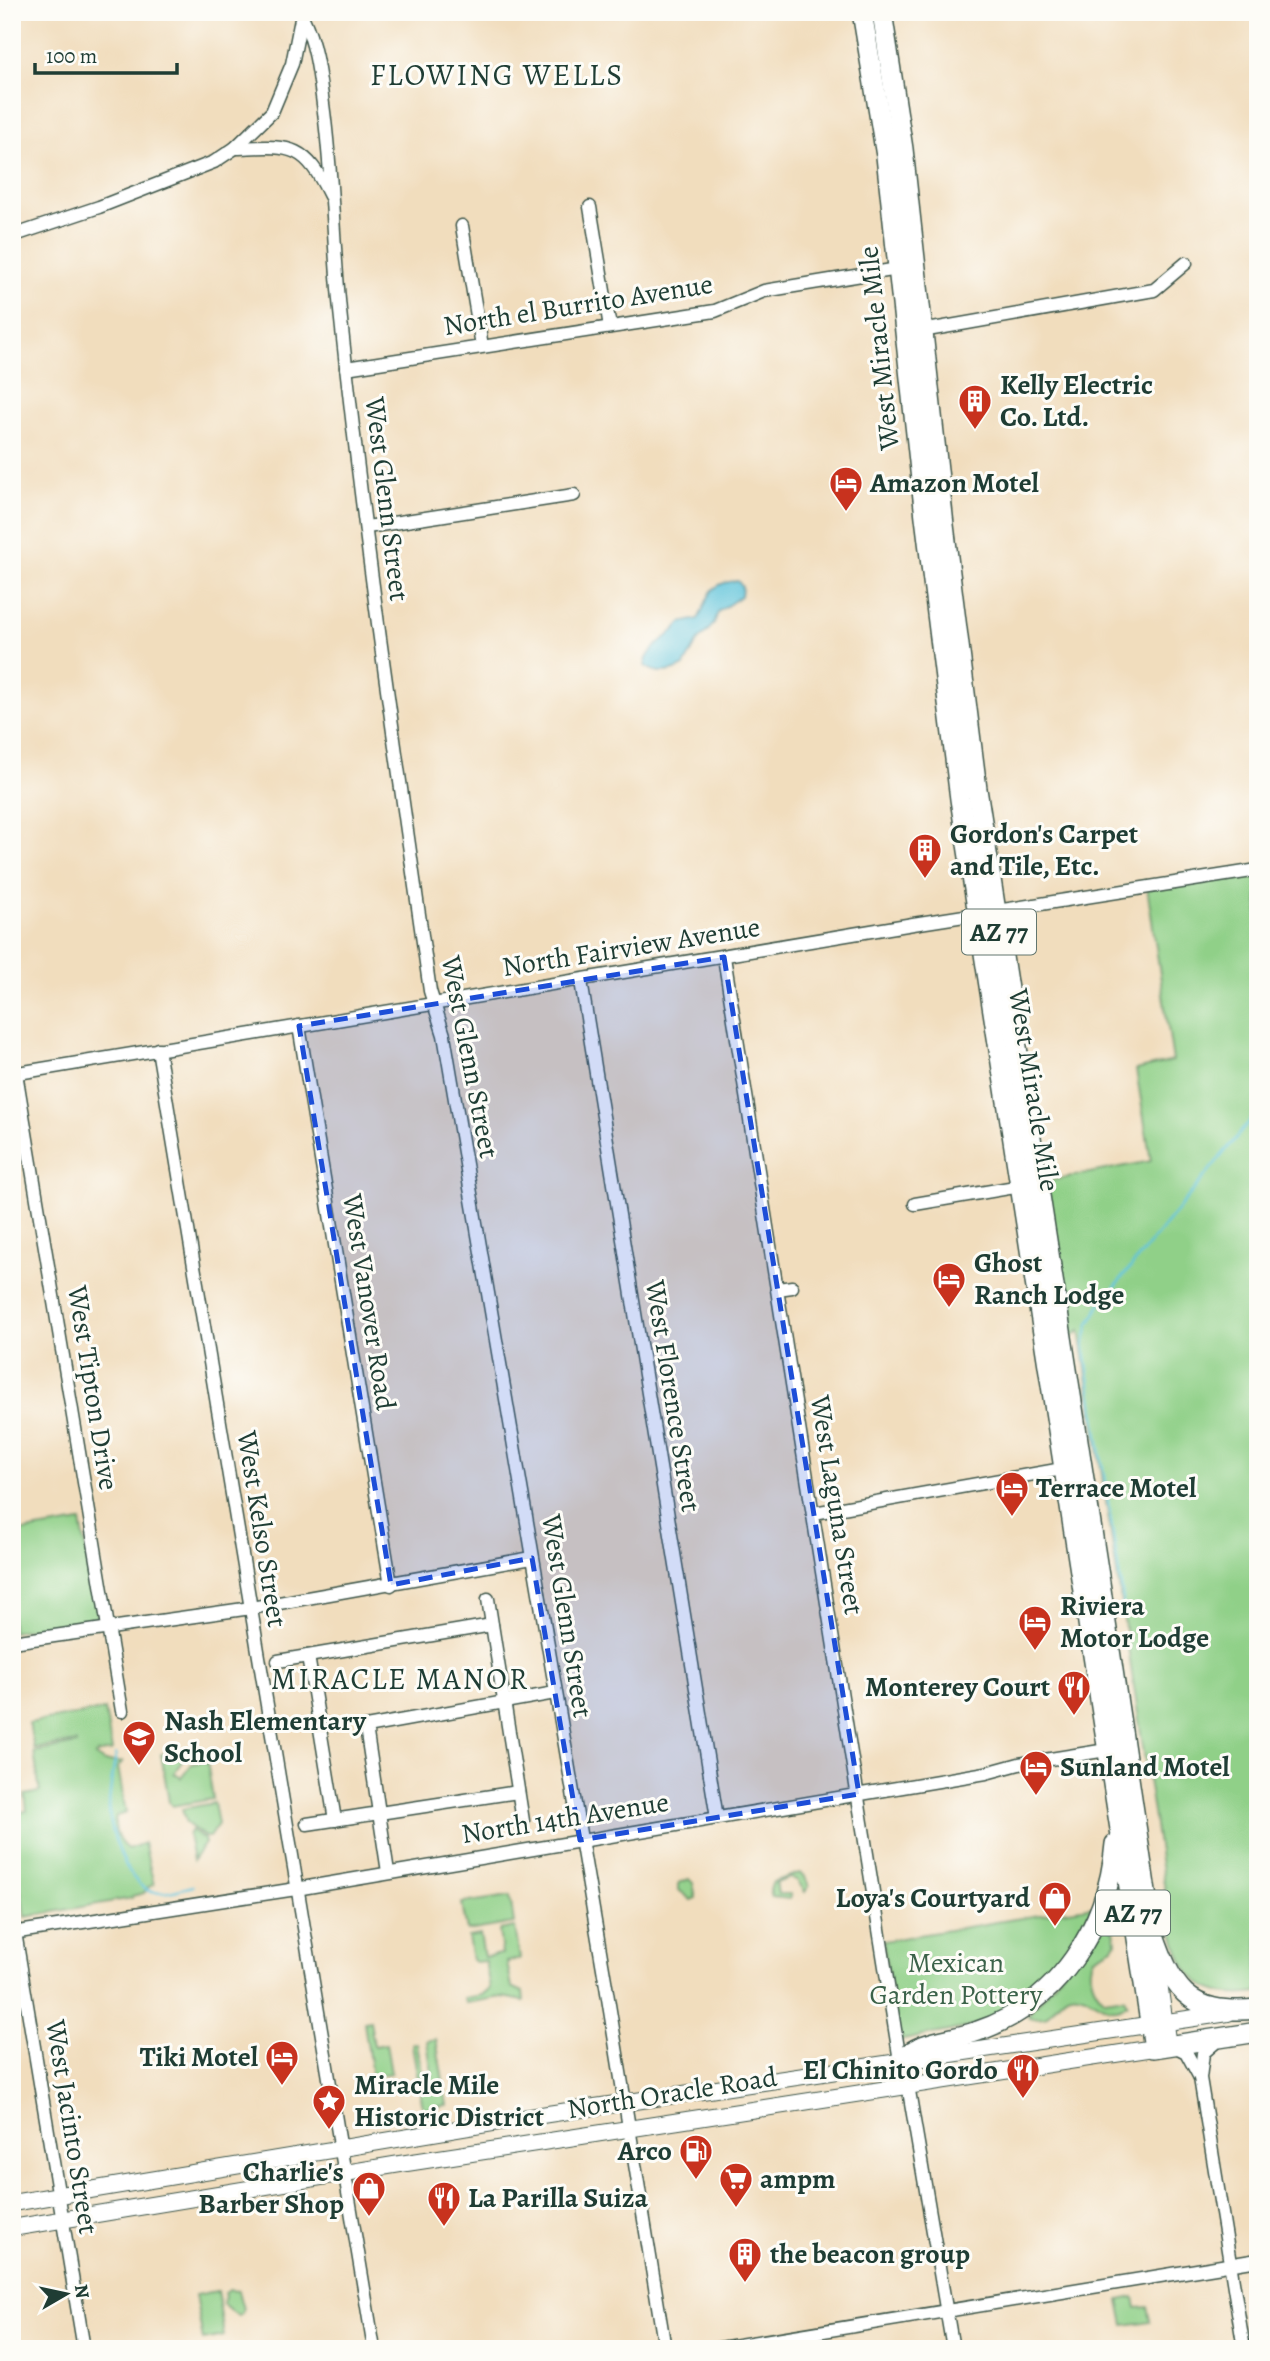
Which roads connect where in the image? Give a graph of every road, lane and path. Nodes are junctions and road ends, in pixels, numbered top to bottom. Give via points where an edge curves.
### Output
1 (862, 12) edge
2 (882, 12) edge
3 (302, 15) edge
4 (235, 148) junction
5 (333, 202) junction
6 (590, 207) dead end
7 (462, 226) dead end
8 (12, 236) edge
9 (1186, 263) dead end
10 (898, 269) junction
11 (610, 327) junction
12 (914, 332) junction
13 (482, 346) junction
14 (346, 368) junction
15 (574, 495) dead end
16 (926, 517) junction
17 (367, 527) junction
18 (957, 628) junction
19 (1258, 870) edge
20 (987, 913) junction
21 (724, 957) junction
22 (581, 981) junction
23 (436, 1004) junction
24 (299, 1026) junction
25 (158, 1049) junction
26 (14, 1074) edge
27 (1029, 1184) junction
28 (915, 1204) dead end
29 (792, 1287) dead end
30 (778, 1289) junction
31 (1073, 1467) junction
32 (814, 1513) junction
33 (533, 1558) junction
34 (391, 1585) junction
35 (488, 1599) dead end
36 (251, 1608) junction
37 (492, 1625) junction
38 (108, 1627) junction
39 (12, 1642) edge
40 (308, 1656) junction
41 (278, 1661) dead end
42 (555, 1693) junction
43 (504, 1703) junction
44 (122, 1710) dead end
45 (1116, 1748) junction
46 (518, 1791) junction
47 (859, 1794) junction
48 (1116, 1801) junction
49 (379, 1813) junction
50 (717, 1818) junction
51 (334, 1820) junction
52 (523, 1821) dead end
53 (307, 1824) dead end
54 (580, 1840) junction
55 (388, 1872) junction
56 (296, 1889) junction
57 (12, 1914) edge
58 (1151, 1926) junction
59 (14, 1933) edge
60 (1256, 2009) edge
61 (1158, 2023) junction
62 (1258, 2032) edge
63 (1223, 2038) junction
64 (1165, 2047) junction
65 (900, 2061) junction
66 (1200, 2078) junction
67 (908, 2085) junction
68 (624, 2103) junction
69 (628, 2129) junction
70 (340, 2148) junction
71 (344, 2173) junction
72 (57, 2195) junction
73 (12, 2203) edge
74 (61, 2220) junction
75 (12, 2228) edge
76 (1258, 2260) edge
77 (1230, 2265) junction
78 (946, 2312) junction
79 (774, 2344) edge
80 (84, 2349) edge
81 (374, 2349) edge
82 (665, 2349) edge
83 (714, 2349) edge
84 (953, 2349) edge
85 (1244, 2349) edge

1 - 10 highway, West Miracle Mile / AZ 77
2 - 12 highway, West Miracle Mile / AZ 77 via 901,133
3 - 4 street via 292,64 272,112
3 - 5 street, West Glenn Street via 317,63
4 - 5 street via 276,146 297,151 313,166
4 - 8 street via 214,162
5 - 14 street, West Glenn Street
6 - 11 street
7 - 13 street
9 - 12 street via 1154,290
10 - 11 street, North el Burrito Avenue via 764,291 715,311
10 - 12 highway, West Miracle Mile / AZ 77
11 - 13 street, North el Burrito Avenue
12 - 16 highway, West Miracle Mile / AZ 77
12 - 18 highway, West Miracle Mile / AZ 77
13 - 14 street, North el Burrito Avenue
14 - 17 street, West Glenn Street
15 - 17 street
16 - 18 highway via 933,525 945,614
16 - 20 highway, West Miracle Mile / AZ 77 via 956,769
17 - 23 street, West Glenn Street via 388,709 430,991
18 - 20 highway, West Miracle Mile / AZ 77
19 - 20 street, North Fairview Avenue
20 - 21 street, North Fairview Avenue
20 - 27 highway, West Miracle Mile / AZ 77
21 - 22 street, North Fairview Avenue
21 - 30 street, West Laguna Street
22 - 23 street, North Fairview Avenue
22 - 50 street, West Florence Street
23 - 24 street, North Fairview Avenue
23 - 33 street, West Glenn Street
24 - 25 street, North Fairview Avenue
24 - 34 street, West Vanover Road
25 - 26 street, North Fairview Avenue
25 - 36 street, West Kelso Street
26 - 38 street, West Tipton Drive
27 - 28 street
27 - 31 highway, West Miracle Mile / AZ 77
29 - 30 street
30 - 32 street, West Laguna Street via 799,1385
31 - 32 street
31 - 45 highway, West Miracle Mile / AZ 77
32 - 47 street, West Laguna Street
33 - 34 street
33 - 42 street, West Glenn Street
34 - 36 street
35 - 37 street
36 - 38 street
36 - 56 street, West Kelso Street
37 - 40 street
37 - 43 street
38 - 39 street
38 - 44 street, West Tipton Drive
40 - 41 street
40 - 51 street
42 - 43 street
42 - 54 street, West Glenn Street
43 - 46 street
43 - 49 street via 366,1727
45 - 47 street, North 14th Avenue
45 - 48 highway, West Miracle Mile / AZ 77
45 - 58 highway, West Miracle Mile / AZ 77
46 - 49 street
46 - 52 street
47 - 50 street, North 14th Avenue
47 - 65 street, West Laguna Street
48 - 61 highway, West Miracle Mile / AZ 77
48 - 65 highway via 1108,1890 1093,1928 1063,1973 1007,2019 919,2046
49 - 51 street
49 - 55 street
50 - 54 street, North 14th Avenue
51 - 53 street
54 - 55 street, North 14th Avenue
54 - 68 street, West Glenn Street
55 - 56 street, North 14th Avenue
56 - 59 street, North 14th Avenue
56 - 70 street, West Kelso Street
57 - 59 street, West Jacinto Street
58 - 60 highway, AZ 77 via 1168,1973 1181,1991 1212,2008
58 - 61 main road, West Miracle Mile / AZ 77
59 - 72 street, West Jacinto Street
60 - 61 main road, North Oracle Road
61 - 64 highway, West Miracle Mile / AZ 77
61 - 65 main road, North Oracle Road
62 - 63 highway, North Oracle Road
63 - 64 highway, North Oracle Road
63 - 66 street via 1203,2053
64 - 66 street via 1186,2052
64 - 67 main road, North Oracle Road
65 - 68 main road, North Oracle Road
66 - 77 street
67 - 69 main road, North Oracle Road
67 - 78 street
68 - 69 street, West Glenn Street
68 - 70 main road, North Oracle Road
69 - 71 main road, North Oracle Road
69 - 82 street, West Glenn Street
70 - 71 street, West Kelso Street
70 - 72 main road, North Oracle Road
71 - 74 main road, North Oracle Road
71 - 81 street, West Kelso Street
72 - 73 main road, North Oracle Road
72 - 74 street, West Jacinto Street
74 - 75 main road, North Oracle Road
74 - 80 street, West Jacinto Street
76 - 77 street
77 - 78 street
77 - 85 street
78 - 79 street
78 - 84 street
79 - 83 street

